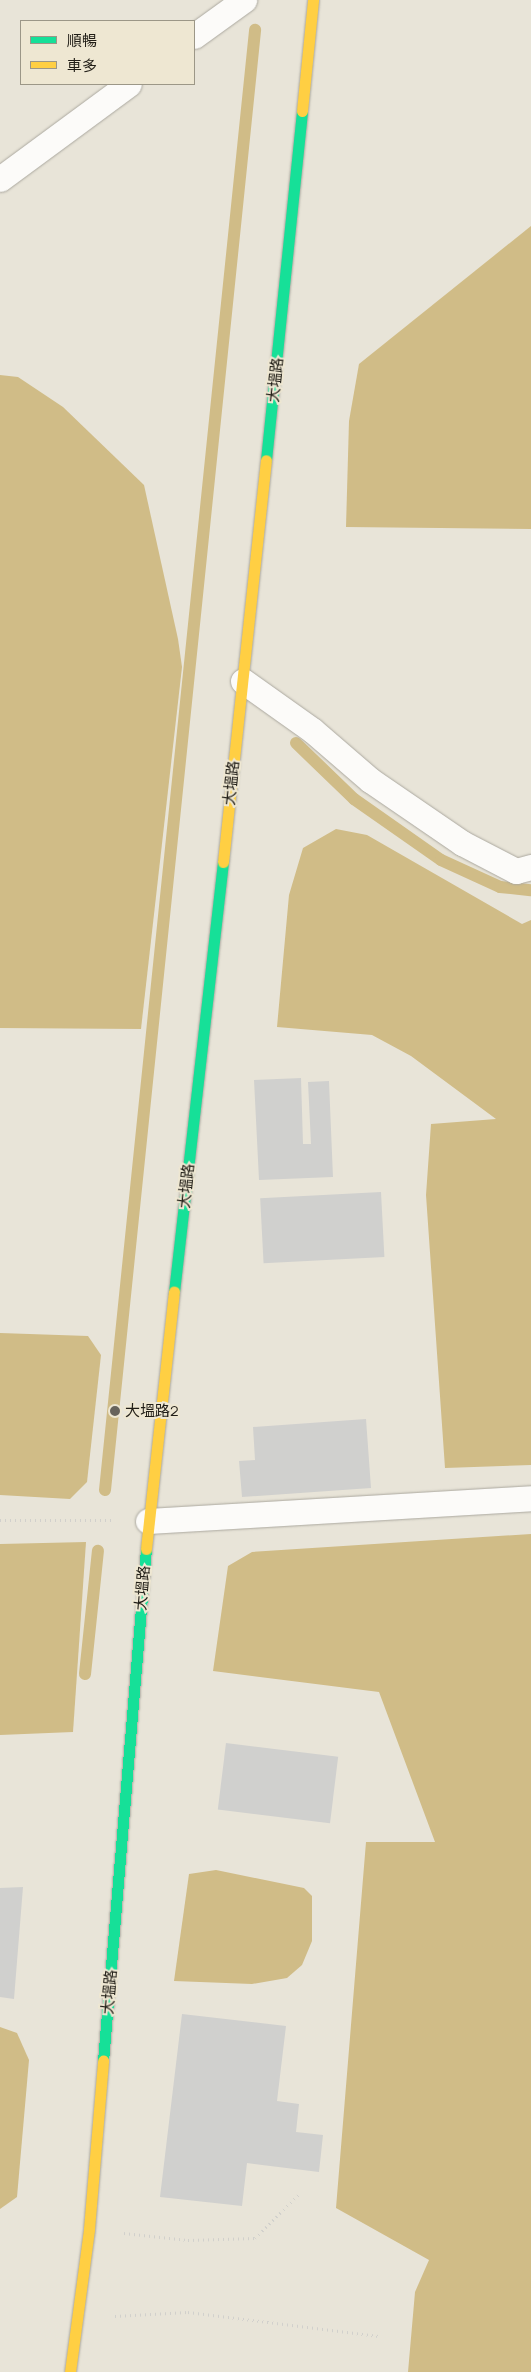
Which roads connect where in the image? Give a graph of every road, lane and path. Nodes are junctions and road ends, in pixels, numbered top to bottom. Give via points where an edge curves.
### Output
1 (244, 0) edge
2 (313, 0) edge
3 (195, 35) edge
4 (128, 85) edge
5 (0, 179) edge
6 (243, 681) junction
7 (531, 867) edge
8 (531, 1498) edge
9 (0, 1520) edge
10 (148, 1520) junction
11 (300, 2193) dead end
12 (89, 2229) junction
13 (77, 2318) junction
14 (378, 2336) dead end
15 (70, 2372) edge

1 - 3 lane
2 - 6 street, 大塭路
4 - 5 lane
6 - 7 lane via 312,730 370,780 462,843 516,871
6 - 10 street, 大塭路
8 - 10 lane
9 - 10 path
10 - 12 street, 大塭路
11 - 12 path via 255,2238 188,2240
12 - 13 street, 大塭路
13 - 14 path via 188,2312
13 - 15 street, 大塭路

